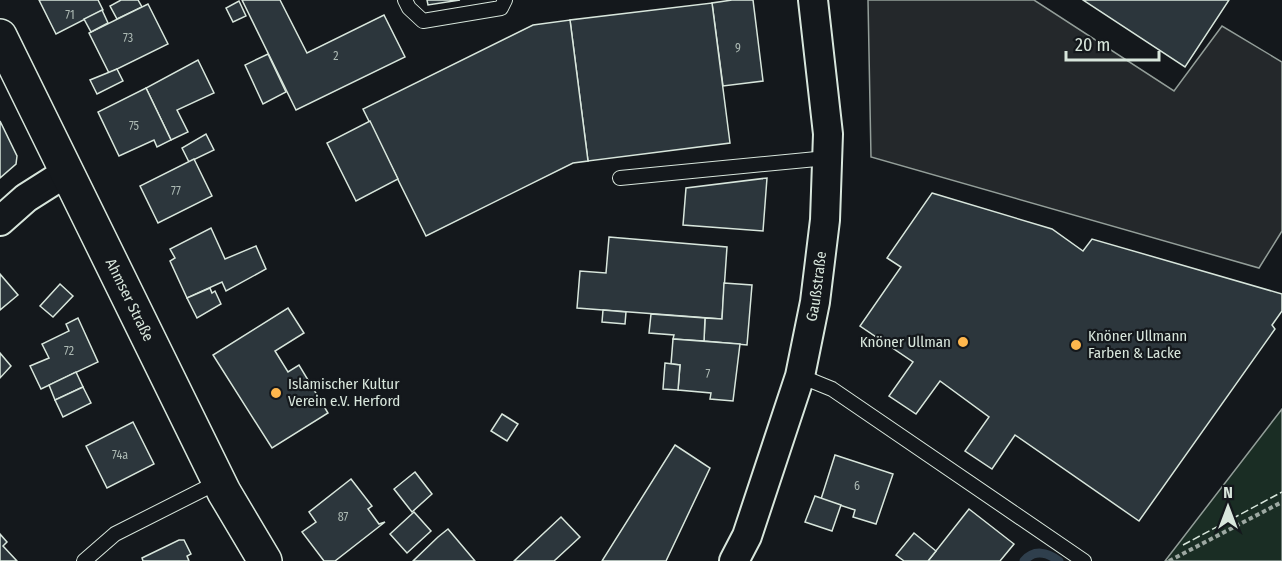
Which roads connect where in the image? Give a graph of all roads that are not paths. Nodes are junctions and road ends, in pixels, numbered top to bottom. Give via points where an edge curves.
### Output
1 (405, 0) edge
2 (505, 0) edge
3 (813, 0) edge
4 (0, 36) edge
5 (827, 158) junction
6 (67, 172) junction
7 (620, 178) dead end
8 (0, 221) edge
9 (800, 376) junction
10 (220, 481) junction
11 (84, 561) edge
12 (265, 561) edge
13 (734, 561) edge
14 (1084, 561) edge

1 - 2 lane via 423,21 501,8
3 - 5 street, Gaußstraße via 826,111
4 - 6 street, Ahmser Straße
5 - 7 lane
5 - 9 street, Gaußstraße via 825,220 815,302
6 - 8 street via 26,198
6 - 10 street, Ahmser Straße
9 - 13 street, Gaußstraße via 747,536
9 - 14 lane via 832,389
10 - 11 lane via 115,534
10 - 12 street, Ahmser Straße

